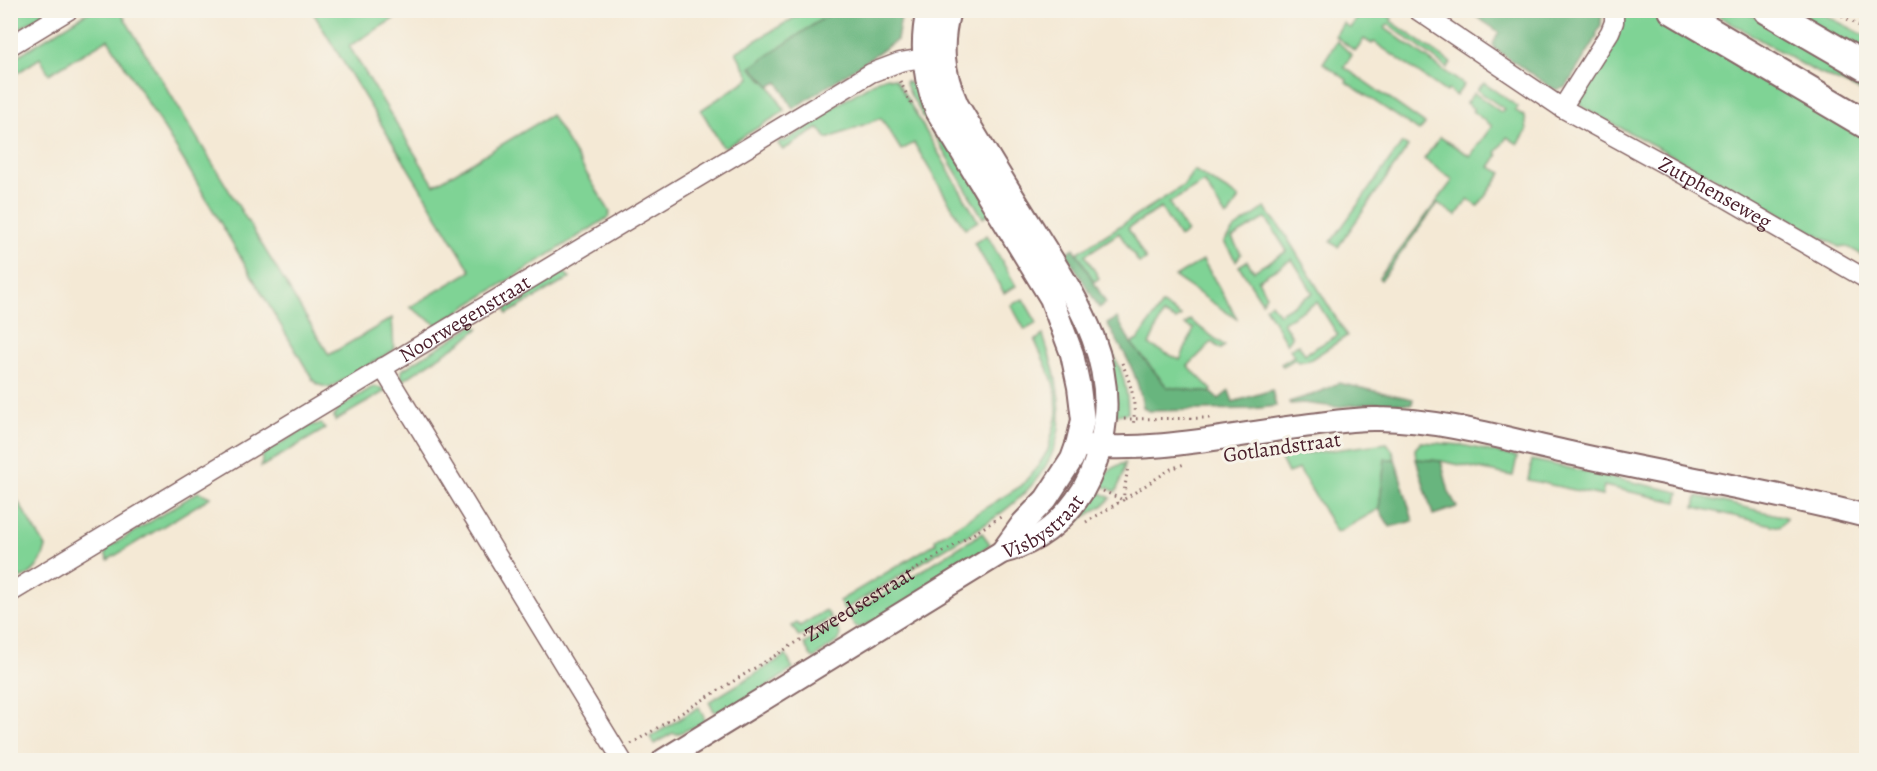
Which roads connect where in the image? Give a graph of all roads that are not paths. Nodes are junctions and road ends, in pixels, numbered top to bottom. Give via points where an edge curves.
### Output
1 (69, 10) edge
2 (928, 10) edge
3 (949, 10) edge
4 (1417, 10) edge
5 (1614, 10) edge
6 (1673, 10) edge
7 (1768, 10) edge
8 (10, 46) edge
9 (934, 57) junction
10 (1866, 67) edge
11 (1562, 108) junction
12 (1866, 124) edge
13 (1866, 279) edge
14 (382, 367) junction
15 (1077, 445) junction
16 (1100, 448) junction
17 (1748, 490) junction
18 (1866, 516) edge
19 (1866, 530) edge
20 (1002, 552) junction
21 (10, 593) edge
22 (620, 756) edge
23 (664, 760) edge

1 - 8 street
2 - 9 street via 924,27
3 - 9 street
4 - 11 street, Zutphenseweg
5 - 11 street via 1610,32
6 - 12 main road
7 - 10 main road
9 - 14 street, Noorwegenstraat via 900,62 870,73
9 - 15 street, Visbystraat via 928,88 937,111 1043,284 1062,324 1079,387 1083,420
9 - 16 street, Visbystraat via 957,105 1078,303 1092,333 1104,375 1106,419
11 - 13 street, Zutphenseweg
14 - 21 street, Noorwegenstraat
14 - 22 street
15 - 16 street, Gotlandstraat
15 - 20 street, Visbystraat via 1046,499
16 - 17 street, Gotlandstraat via 1179,444 1356,419 1412,420 1451,425
16 - 20 street, Visbystraat via 1087,483 1055,525 1022,547
17 - 18 street, Gotlandstraat
17 - 19 street, Gotlandstraat
20 - 23 street, Zweedsestraat

